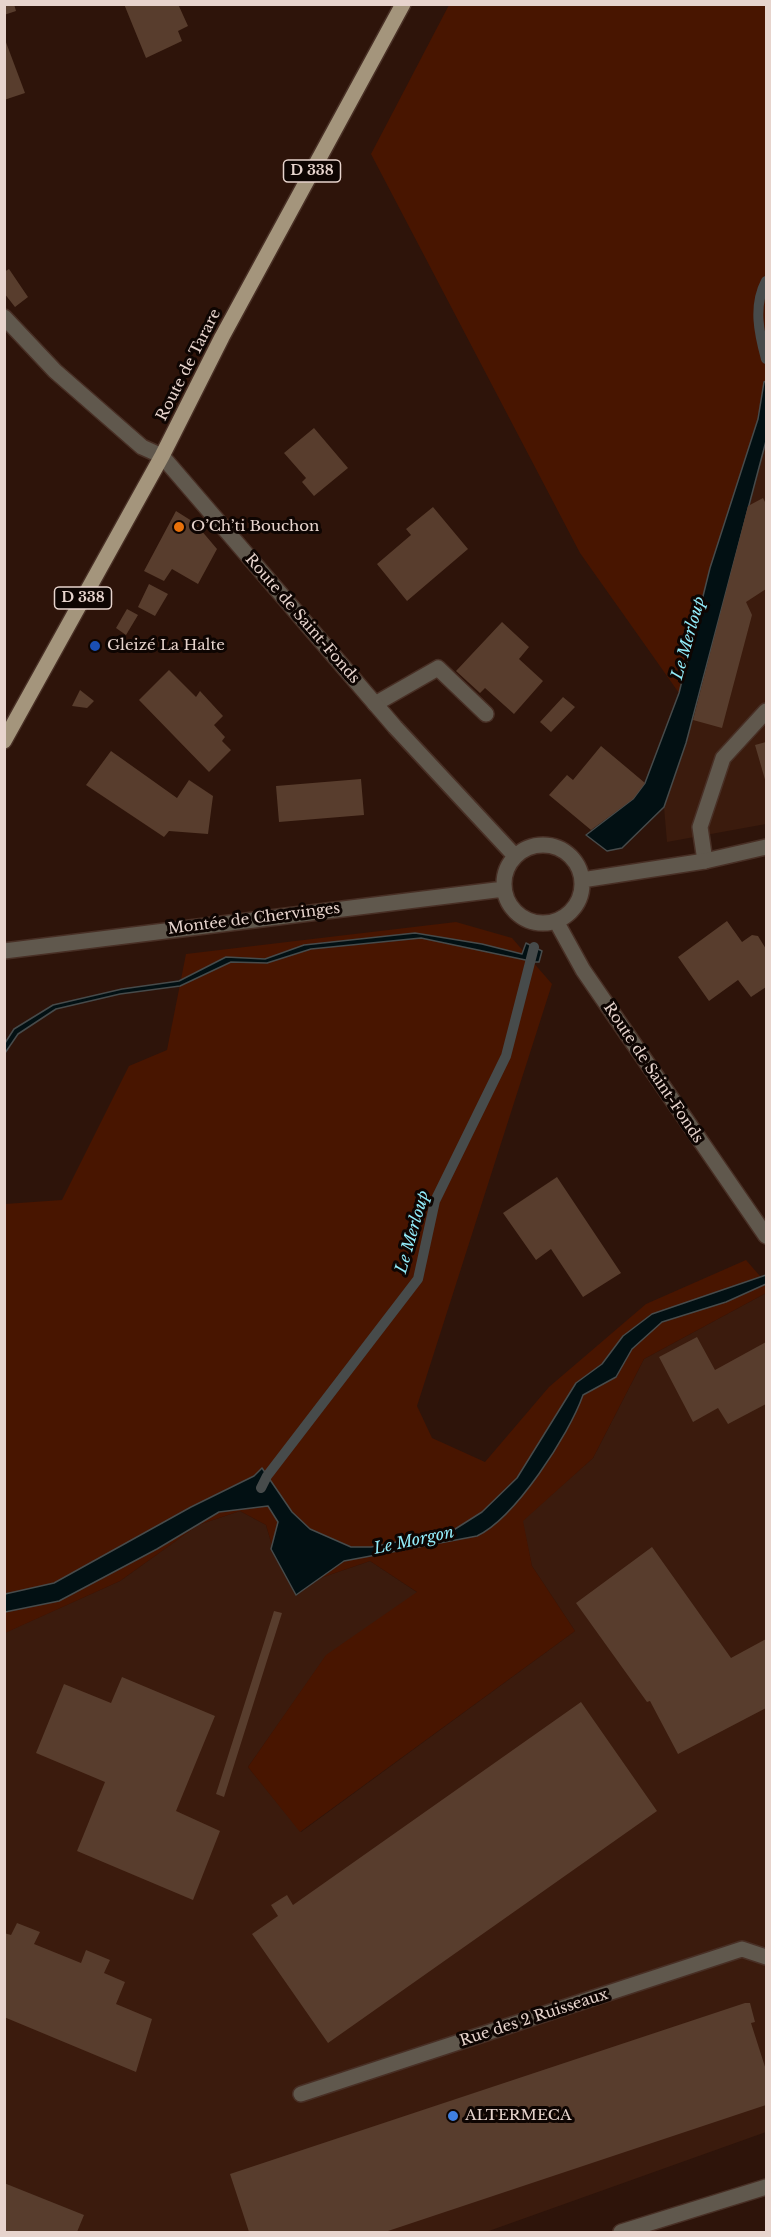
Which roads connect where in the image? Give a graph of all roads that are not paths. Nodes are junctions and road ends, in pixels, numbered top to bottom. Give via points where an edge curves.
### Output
1 (403, 4) edge
2 (4, 317) edge
3 (162, 456) junction
4 (375, 704) junction
5 (766, 711) edge
6 (486, 714) dead end
7 (4, 741) edge
8 (766, 847) edge
9 (515, 856) junction
10 (705, 861) junction
11 (582, 880) junction
12 (504, 889) junction
13 (556, 921) junction
14 (4, 951) edge
15 (766, 1236) edge
16 (766, 1957) edge
17 (301, 2094) dead end
18 (766, 2187) edge
19 (621, 2232) edge

1 - 3 main road, Route de Tarare / D 338
2 - 3 street, Route de Saint-Fonds via 56,371 142,447
3 - 4 street, Route de Saint-Fonds
3 - 7 main road, Route de Tarare / D 338
4 - 6 street via 438,668
4 - 9 street, Route de Saint-Fonds
5 - 10 street via 723,758 700,827
8 - 10 street
9 - 11 street via 529,847 556,846 576,862
9 - 12 street via 504,876
10 - 11 street
11 - 13 street via 580,899 573,910
12 - 13 street via 512,908 526,920
12 - 14 street, Montée de Chervinges
13 - 15 street, Route de Saint-Fonds via 583,970
16 - 17 street, Rue des 2 Ruisseaux via 742,1949
18 - 19 street

